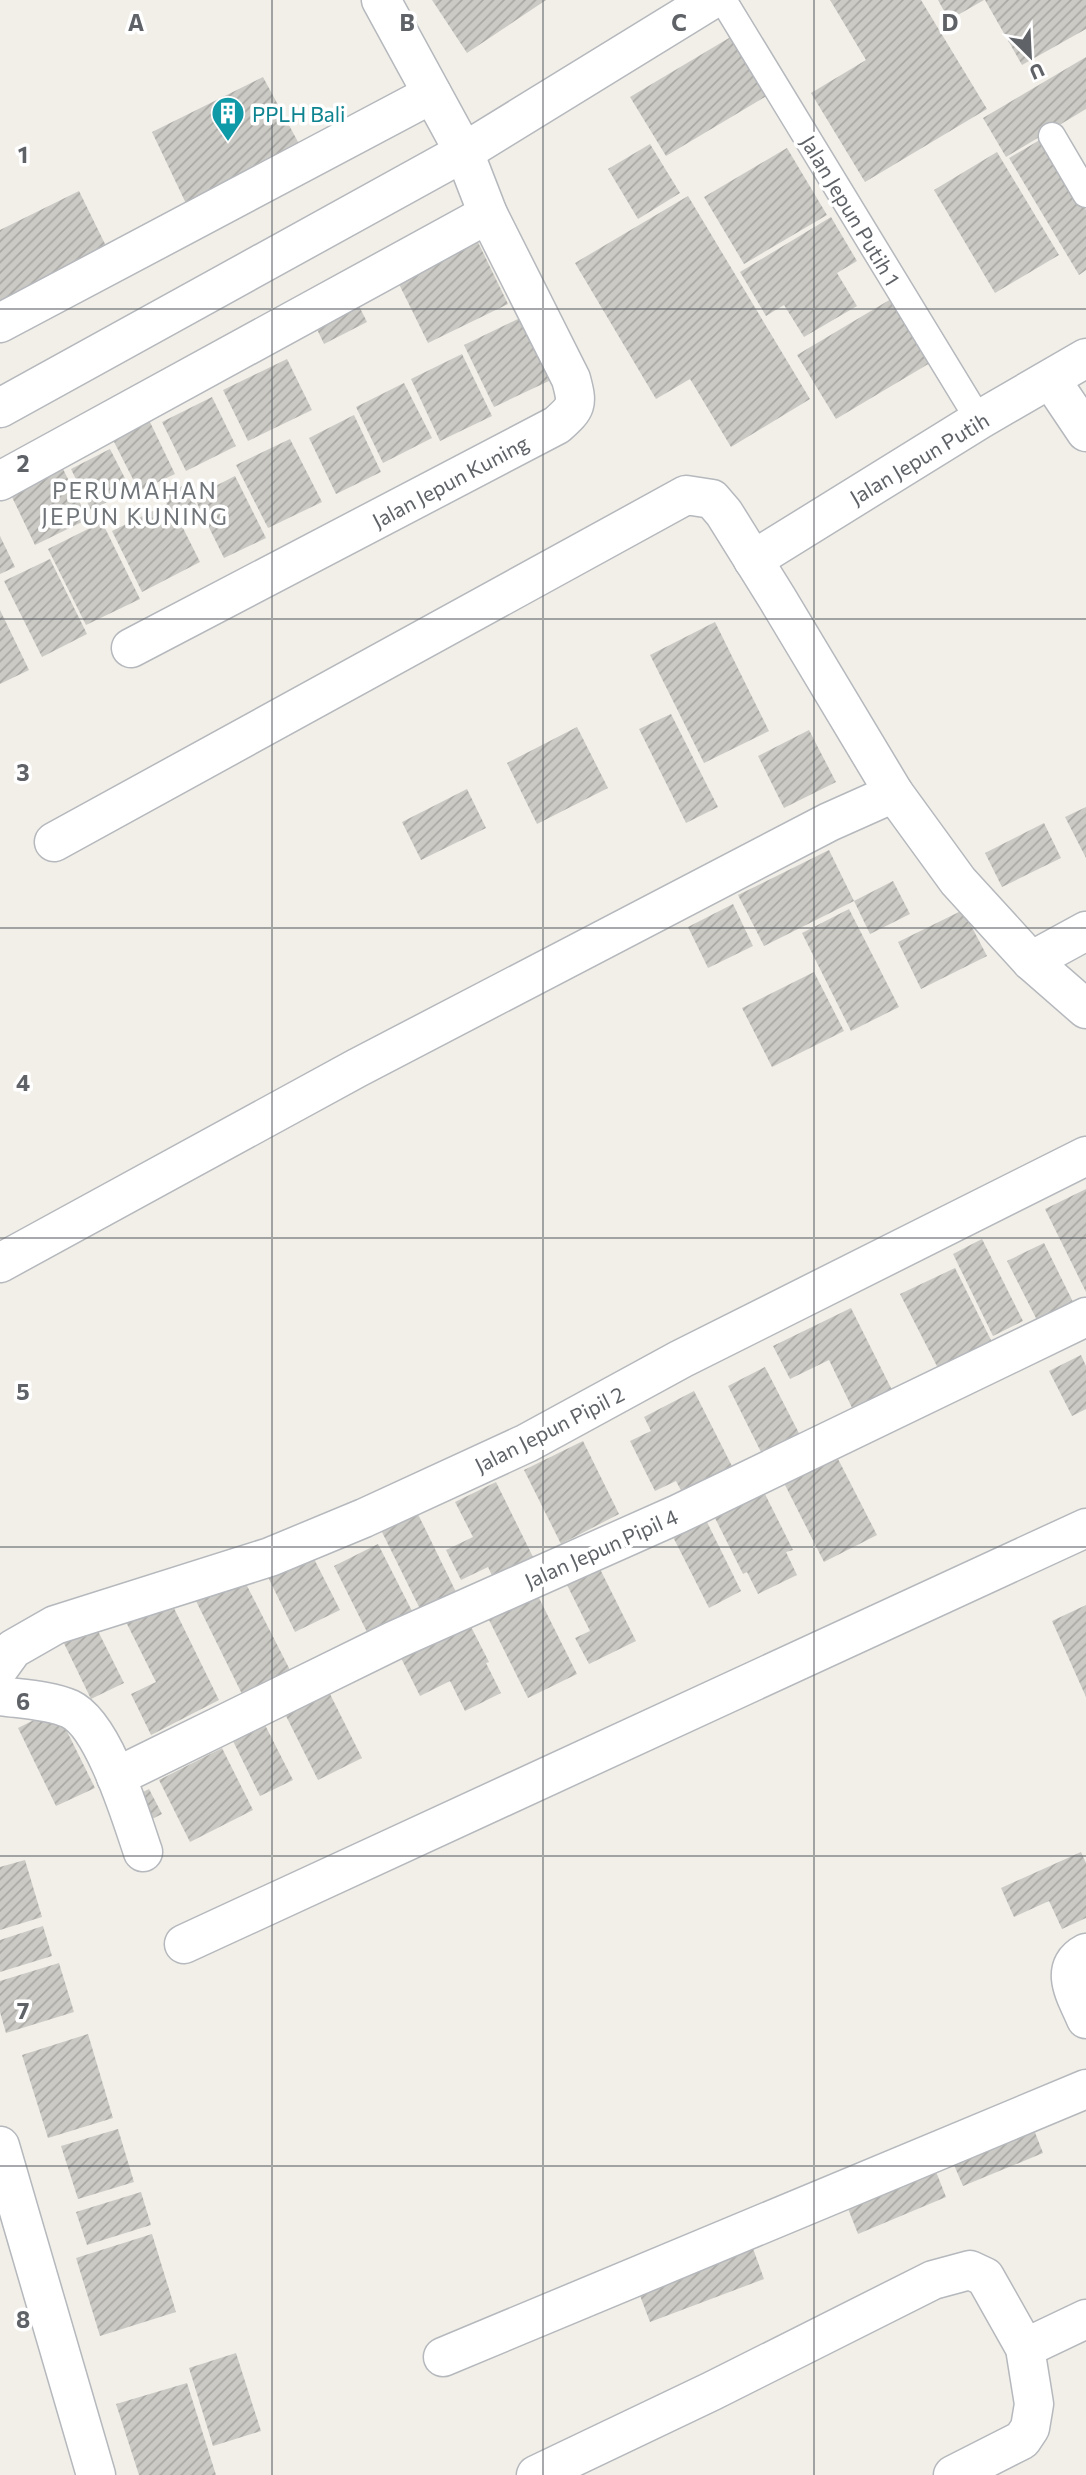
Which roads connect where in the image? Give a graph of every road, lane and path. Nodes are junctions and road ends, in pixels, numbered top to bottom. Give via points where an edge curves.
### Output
1 (381, 0) edge
2 (711, 0) edge
3 (723, 0) edge
4 (432, 94) junction
5 (1052, 136) dead end
6 (464, 152) junction
7 (1086, 194) edge
8 (488, 214) junction
9 (0, 323) edge
10 (1086, 358) edge
11 (1051, 380) junction
12 (0, 408) edge
13 (979, 420) junction
14 (1086, 432) edge
15 (0, 481) edge
16 (753, 560) junction
17 (131, 648) dead end
18 (894, 793) junction
19 (54, 842) dead end
20 (1086, 931) edge
21 (1031, 961) junction
22 (1086, 1009) edge
23 (1086, 1156) edge
24 (0, 1263) edge
25 (1086, 1317) edge
26 (1086, 1528) edge
27 (0, 1667) edge
28 (0, 1696) edge
29 (116, 1777) junction
30 (143, 1852) dead end
31 (184, 1944) dead end
32 (1086, 1953) edge
33 (1086, 2019) edge
34 (1086, 2089) edge
35 (0, 2146) edge
36 (1086, 2319) edge
37 (1025, 2348) junction
38 (443, 2357) dead end
39 (96, 2475) edge
40 (536, 2475) edge
41 (953, 2475) edge

1 - 4 street, Jalan Jepun Kuning
2 - 6 street
3 - 13 lane, Jalan Jepun Putih 1
4 - 6 street, Jalan Jepun Kuning
4 - 9 street
5 - 7 lane
6 - 8 street, Jalan Jepun Kuning
6 - 12 street
8 - 15 street
8 - 17 street, Jalan Jepun Kuning via 571,379 576,397 573,411 557,425
10 - 11 street, Jalan Jepun Putih
11 - 13 street, Jalan Jepun Putih
11 - 14 street
13 - 16 street, Jalan Jepun Putih
16 - 18 street
16 - 19 street via 712,499 687,495
18 - 21 street via 958,881
18 - 24 street via 829,822 357,1069
20 - 21 street
21 - 22 street
23 - 27 street, Jalan Jepun Pipil 2 via 681,1359 527,1443 270,1557 55,1625 12,1649
25 - 29 street, Jalan Jepun Pipil 4 via 678,1514 395,1640
26 - 31 street
28 - 29 street via 70,1709 91,1728
29 - 30 street
32 - 33 street via 1069,1971
34 - 38 street
35 - 39 street
36 - 37 street
37 - 40 street via 985,2277 970,2270 933,2280
37 - 41 street via 1034,2404 1030,2428 1022,2440

